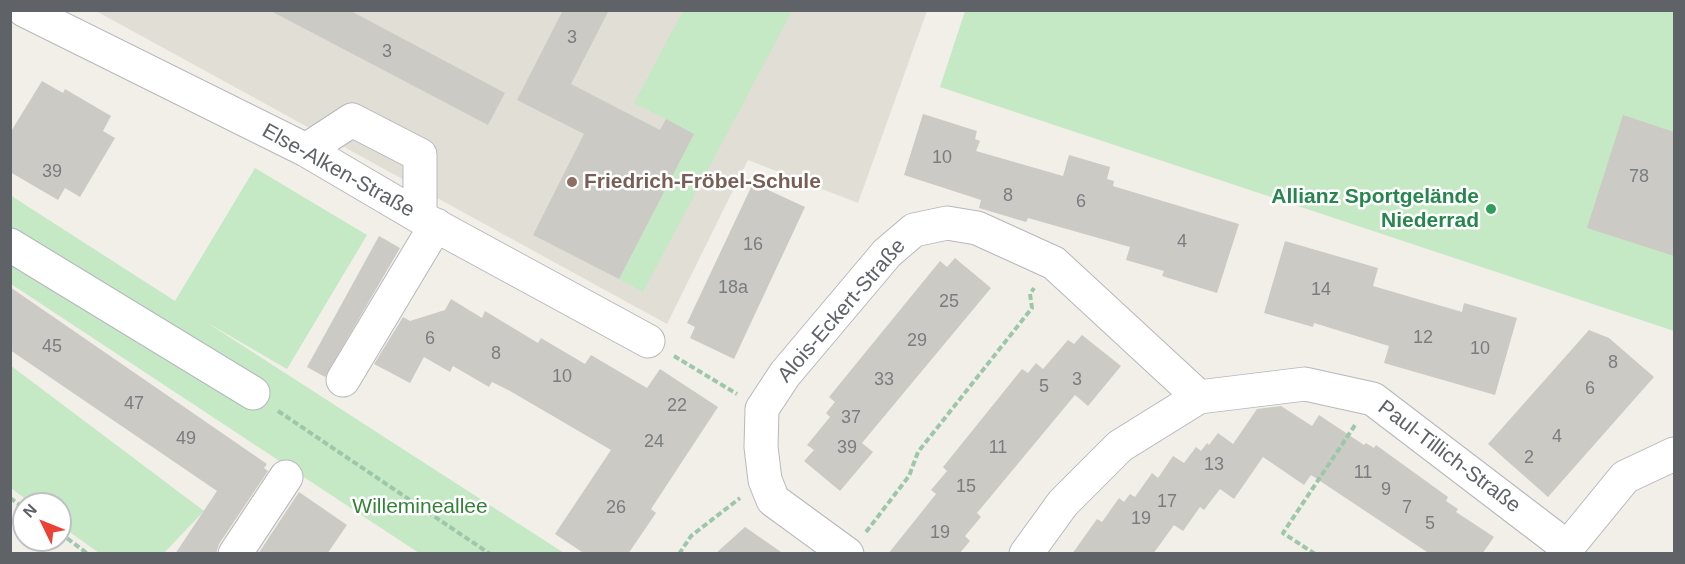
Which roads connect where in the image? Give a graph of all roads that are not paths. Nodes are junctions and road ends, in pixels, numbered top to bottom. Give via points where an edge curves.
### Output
1 (16, 10) edge
2 (24, 10) edge
3 (10, 21) edge
4 (306, 150) junction
5 (428, 221) junction
6 (10, 245) edge
7 (648, 341) road end
8 (343, 380) dead end
9 (253, 393) road end
10 (1199, 397) junction
11 (1674, 454) edge
12 (286, 477) dead end
13 (855, 545) edge
14 (1564, 550) edge
15 (235, 554) edge
16 (1026, 554) edge

1 - 3 street
2 - 4 street, Else-Alken-Straße
4 - 5 street, Else-Alken-Straße
4 - 5 street via 352,120 420,155
5 - 7 street, Else-Alken-Straße
5 - 8 street
6 - 9 street
10 - 13 street, Alois-Eckert-Straße via 1054,263 977,228 947,223 914,230 879,262 786,374 762,409 761,447 765,480 773,500
10 - 14 street, Paul-Tillich-Straße via 1305,384 1372,399
10 - 16 street, Paul-Tillich-Straße via 1120,446 1063,503
11 - 14 street via 1625,477
12 - 15 street

